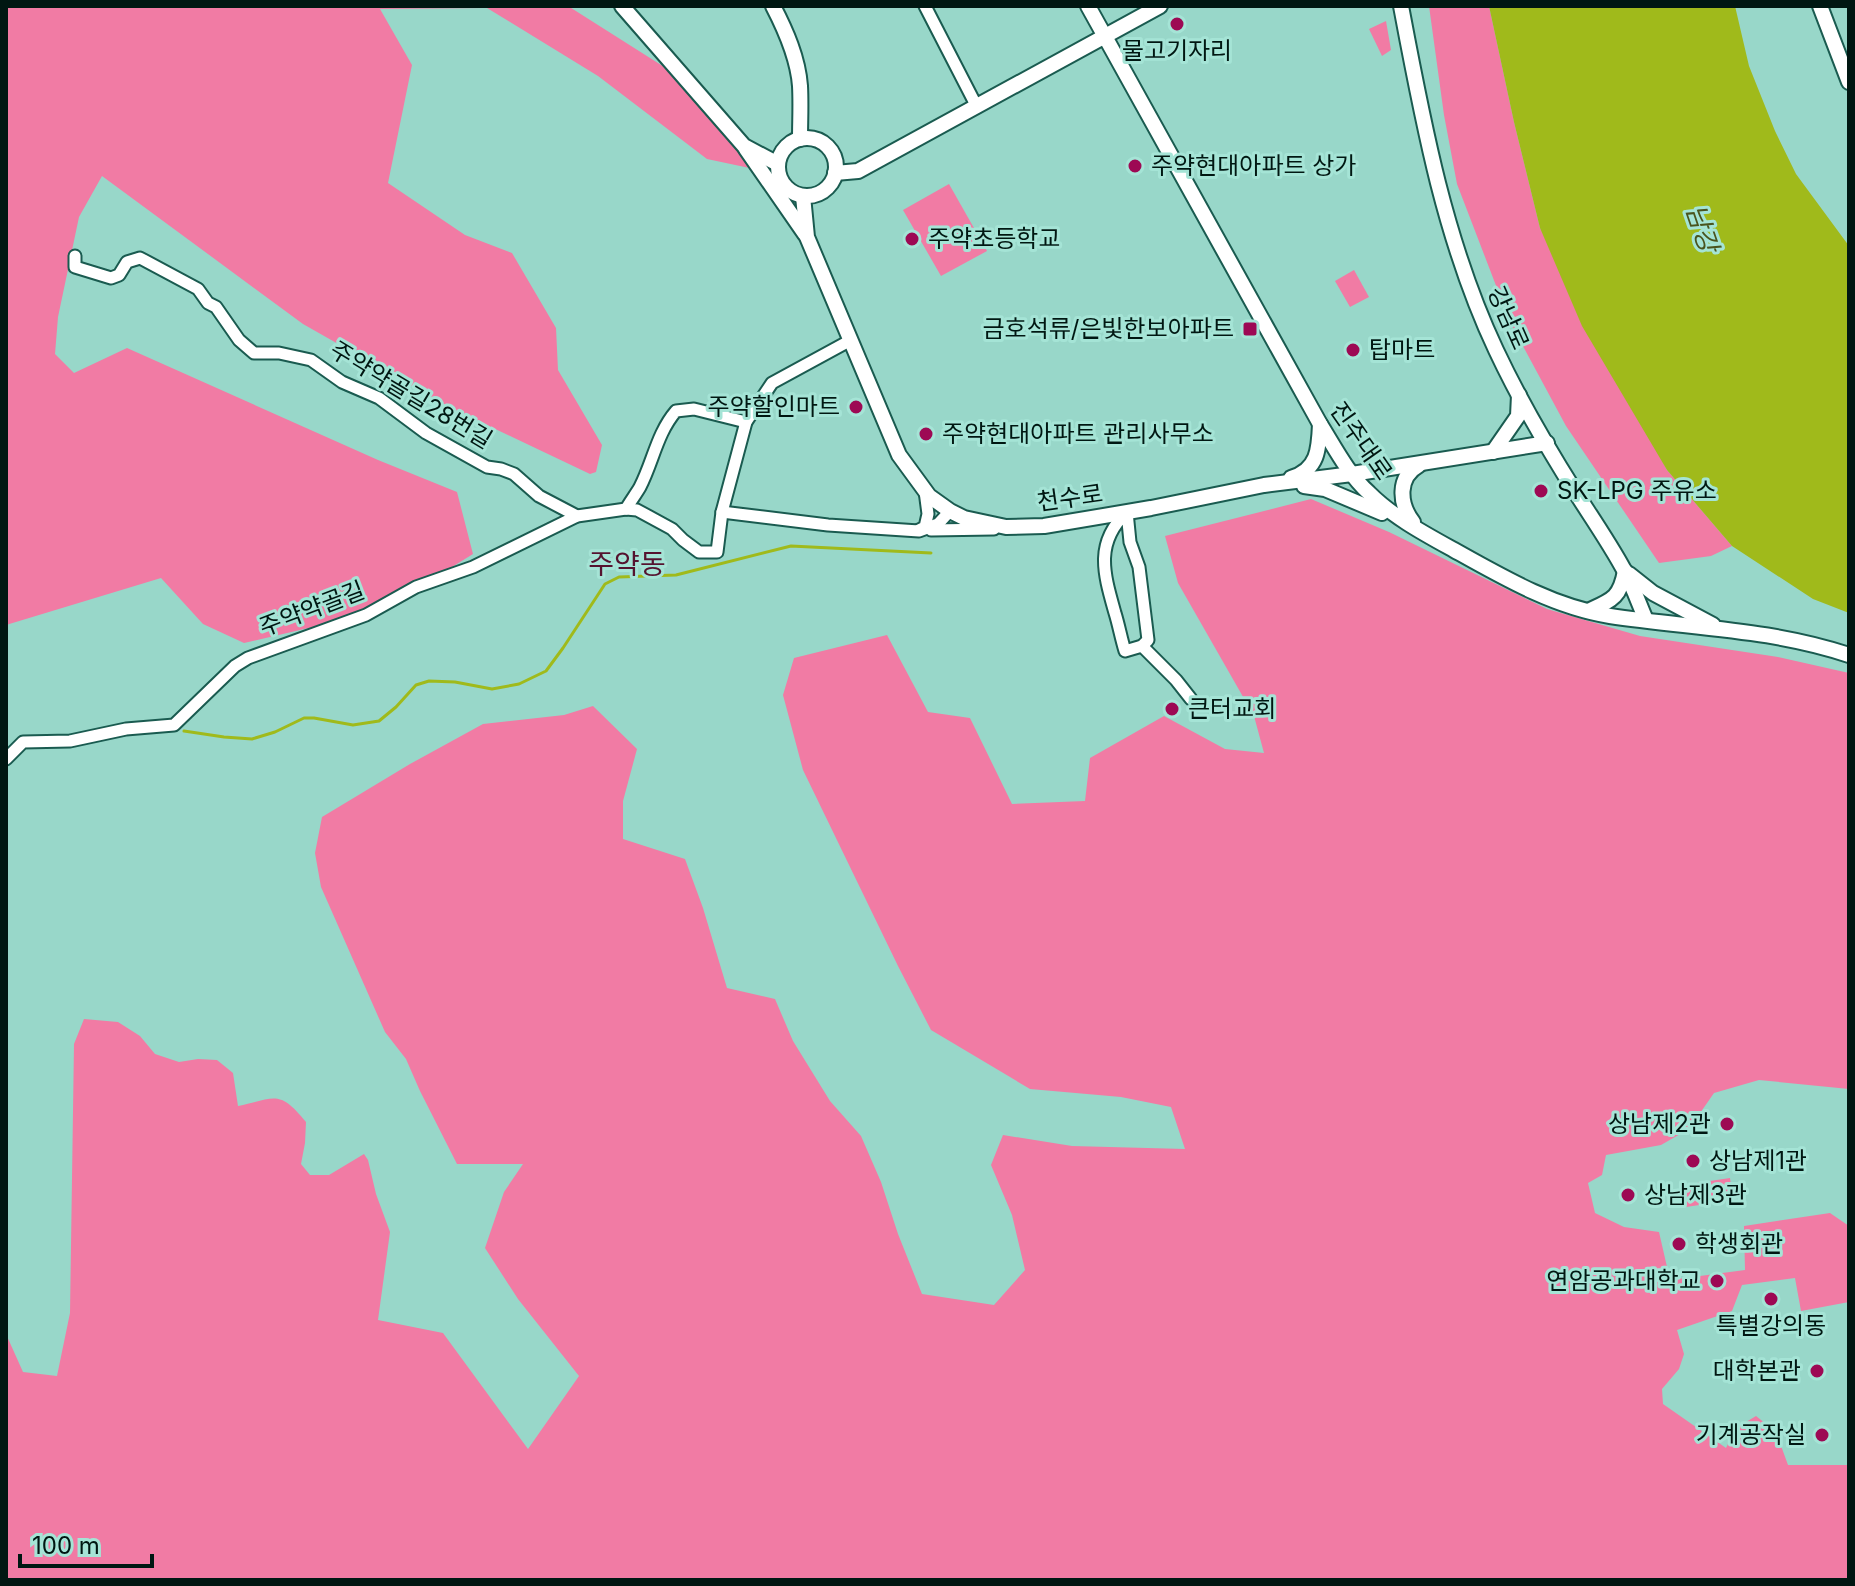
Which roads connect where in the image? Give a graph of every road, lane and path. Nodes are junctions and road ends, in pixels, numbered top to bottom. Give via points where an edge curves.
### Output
1 (622, 6) edge
2 (773, 6) edge
3 (925, 6) edge
4 (1088, 6) edge
5 (1160, 6) edge
6 (1401, 6) edge
7 (1820, 6) edge
8 (1105, 35) junction
9 (1849, 82) edge
10 (977, 107) junction
11 (800, 139) junction
12 (744, 146) junction
13 (778, 164) junction
14 (835, 173) junction
15 (803, 196) junction
16 (807, 237) junction
17 (75, 256) dead end
18 (851, 340) junction
19 (1519, 394) junction
20 (746, 422) junction
21 (1320, 424) junction
22 (1547, 443) junction
23 (1493, 452) junction
24 (1423, 463) junction
25 (1352, 474) junction
26 (1264, 485) junction
27 (925, 491) junction
28 (626, 509) junction
29 (950, 511) junction
30 (722, 512) junction
31 (1127, 512) junction
32 (577, 516) junction
33 (1044, 526) junction
34 (919, 531) junction
35 (1422, 532) junction
36 (1625, 571) junction
37 (1588, 611) junction
38 (1646, 620) junction
39 (1720, 629) junction
40 (1142, 646) junction
41 (1849, 655) edge
42 (1191, 699) dead end
43 (6, 759) edge

1 - 12 street
2 - 11 street via 799,74
3 - 10 street
4 - 8 street, 진주대로
5 - 8 street
6 - 19 street, 강남로 via 1453,241 1483,322
7 - 9 street
8 - 10 street
8 - 21 street, 진주대로
10 - 14 street via 858,171
11 - 13 street via 785,147
11 - 14 street via 816,140 830,149
12 - 13 street
12 - 16 street
13 - 15 street via 787,189
14 - 15 street via 828,188
15 - 16 street, 천수로
16 - 18 street, 천수로
17 - 32 street, 주약약골길28번길 via 75,267 111,278 127,262 140,258 198,289 254,353 311,360 342,382 379,398 447,446 514,474 539,496
18 - 20 street via 772,383
18 - 27 street, 천수로 via 899,455
19 - 22 street, 강남로
19 - 23 street via 1518,416
20 - 28 street via 694,409 676,411
20 - 30 street
21 - 25 street, 진주대로
21 - 26 street via 1317,456 1310,467 1301,475
22 - 23 street, 천수로
22 - 36 street, 강남로
23 - 24 street, 천수로
24 - 25 street, 천수로
24 - 35 street via 1406,475 1402,496 1410,520
25 - 26 street, 천수로
25 - 35 street, 진주대로 via 1375,499
26 - 31 street, 천수로
26 - 35 street via 1325,489
27 - 29 street, 천수로
27 - 34 street via 928,514
28 - 30 street via 672,529 699,552 717,552
28 - 32 street, 주약약골길
29 - 33 street, 천수로 via 994,525
29 - 34 street via 938,524
30 - 34 street
31 - 33 street, 천수로
31 - 40 street via 1148,640
31 - 40 street via 1115,524 1103,565 1125,651
32 - 43 street, 주약약골길 via 473,567 416,587 366,615 248,658 174,725 70,741 23,742
33 - 34 street
35 - 37 street, 진주대로 via 1548,599
36 - 37 street via 1615,597
36 - 38 street, 강남로
36 - 39 street via 1653,593
37 - 38 street, 진주대로
38 - 39 street, 진주대로
39 - 41 street, 진주대로 via 1775,635
40 - 42 street

